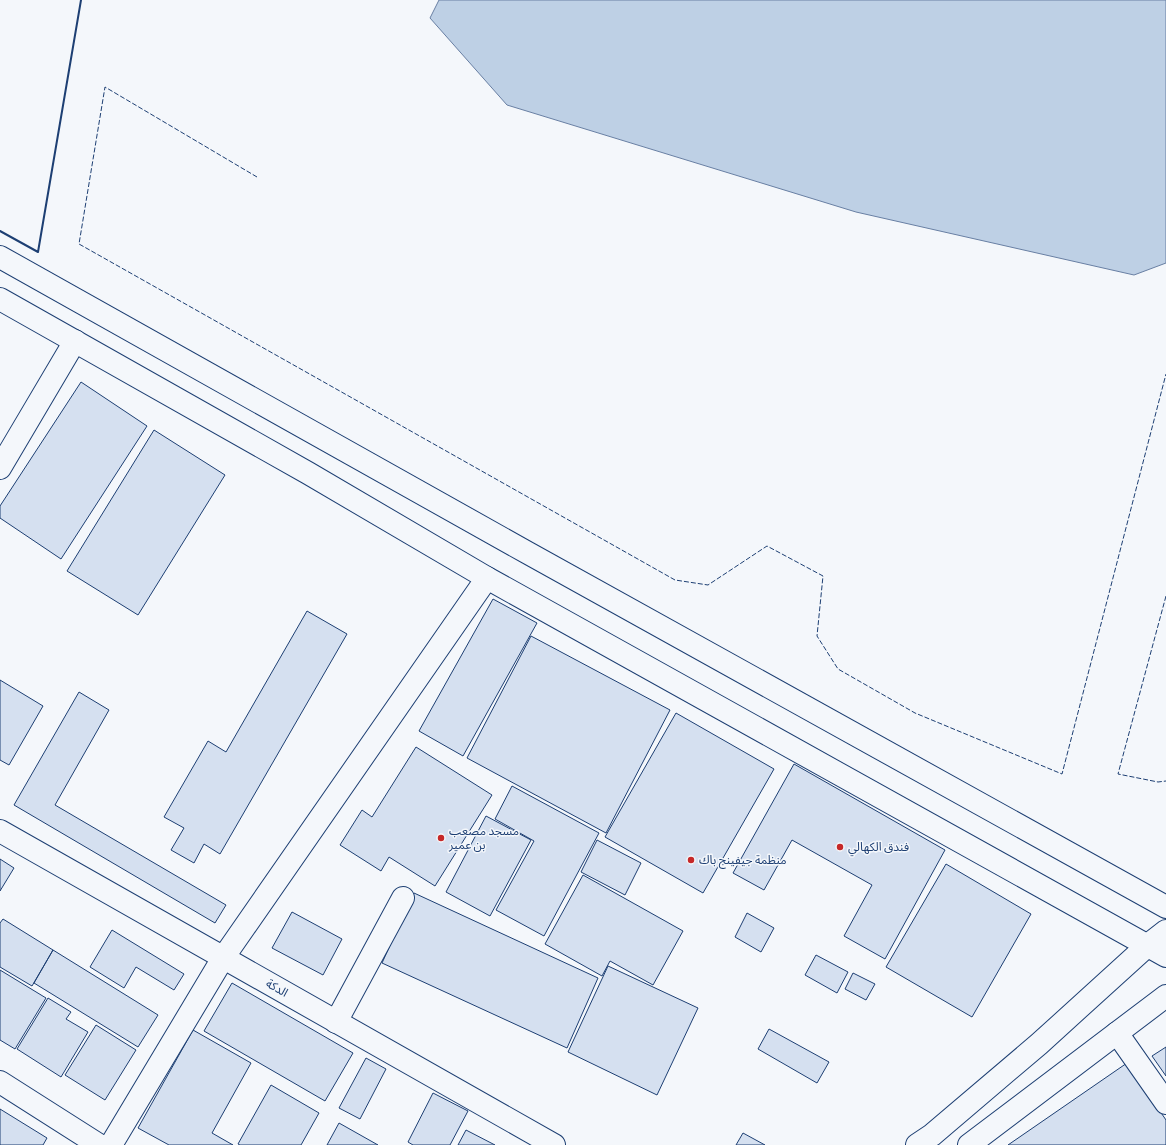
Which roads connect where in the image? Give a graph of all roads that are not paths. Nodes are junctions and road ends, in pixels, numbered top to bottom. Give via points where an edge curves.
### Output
1 (0, 257) edge
2 (0, 299) edge
3 (75, 341) junction
4 (0, 468) edge
5 (487, 578) junction
6 (0, 831) edge
7 (403, 898) dead end
8 (1166, 907) edge
9 (1166, 931) edge
10 (1157, 950) edge
11 (223, 958) junction
12 (1166, 996) edge
13 (336, 1022) junction
14 (1117, 1033) junction
15 (0, 1082) edge
16 (1166, 1103) edge
17 (99, 1145) edge
18 (111, 1145) edge
19 (554, 1145) edge
20 (917, 1145) edge
21 (969, 1145) edge

1 - 8 main road
2 - 3 main road
3 - 4 main road
3 - 5 main road
5 - 10 main road
5 - 11 main road
6 - 11 main road, الدكة
7 - 13 main road
9 - 10 main road
10 - 20 main road
11 - 13 main road, الدكة
11 - 18 main road
12 - 14 main road
13 - 19 main road, الدكة
14 - 16 main road
14 - 21 main road
15 - 17 main road

